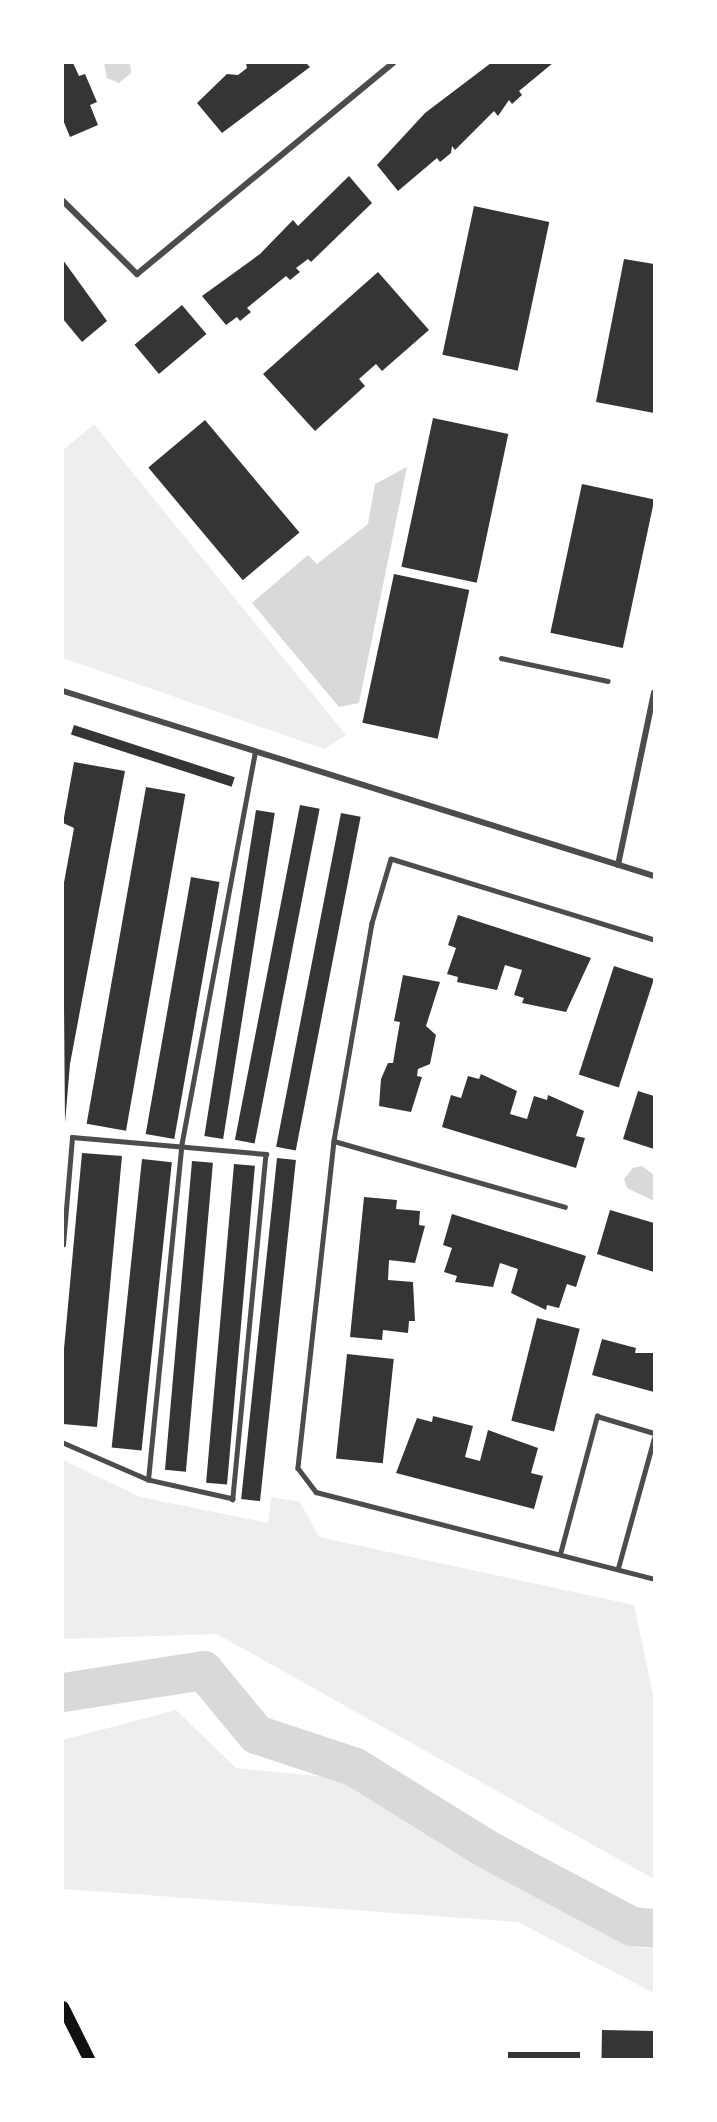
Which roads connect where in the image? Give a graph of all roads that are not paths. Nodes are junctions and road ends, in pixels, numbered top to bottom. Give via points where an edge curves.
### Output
1 (393, 63) edge
2 (63, 201) edge
3 (501, 658) dead end
4 (608, 681) dead end
5 (63, 692) edge
6 (654, 693) edge
7 (255, 751) junction
8 (618, 865) junction
9 (654, 876) edge
10 (654, 940) edge
11 (334, 1141) junction
12 (181, 1147) junction
13 (565, 1207) dead end
14 (63, 1245) edge
15 (654, 1433) edge
16 (654, 1438) edge
17 (63, 1443) edge
18 (147, 1480) junction
19 (560, 1554) junction
20 (618, 1568) junction
21 (654, 1579) edge
22 (63, 2007) edge
23 (88, 2059) edge

1 - 2 street via 137,274
3 - 4 lane
5 - 7 street
6 - 8 street
7 - 8 street
7 - 12 lane
8 - 9 street
10 - 11 lane via 391,859 372,923
11 - 13 lane
11 - 19 lane via 298,1468 316,1492
12 - 14 lane via 72,1137
12 - 18 lane
12 - 18 lane via 266,1154 233,1499
15 - 19 lane via 597,1416
16 - 20 lane
17 - 18 lane
19 - 20 lane
20 - 21 lane
22 - 23 main road

